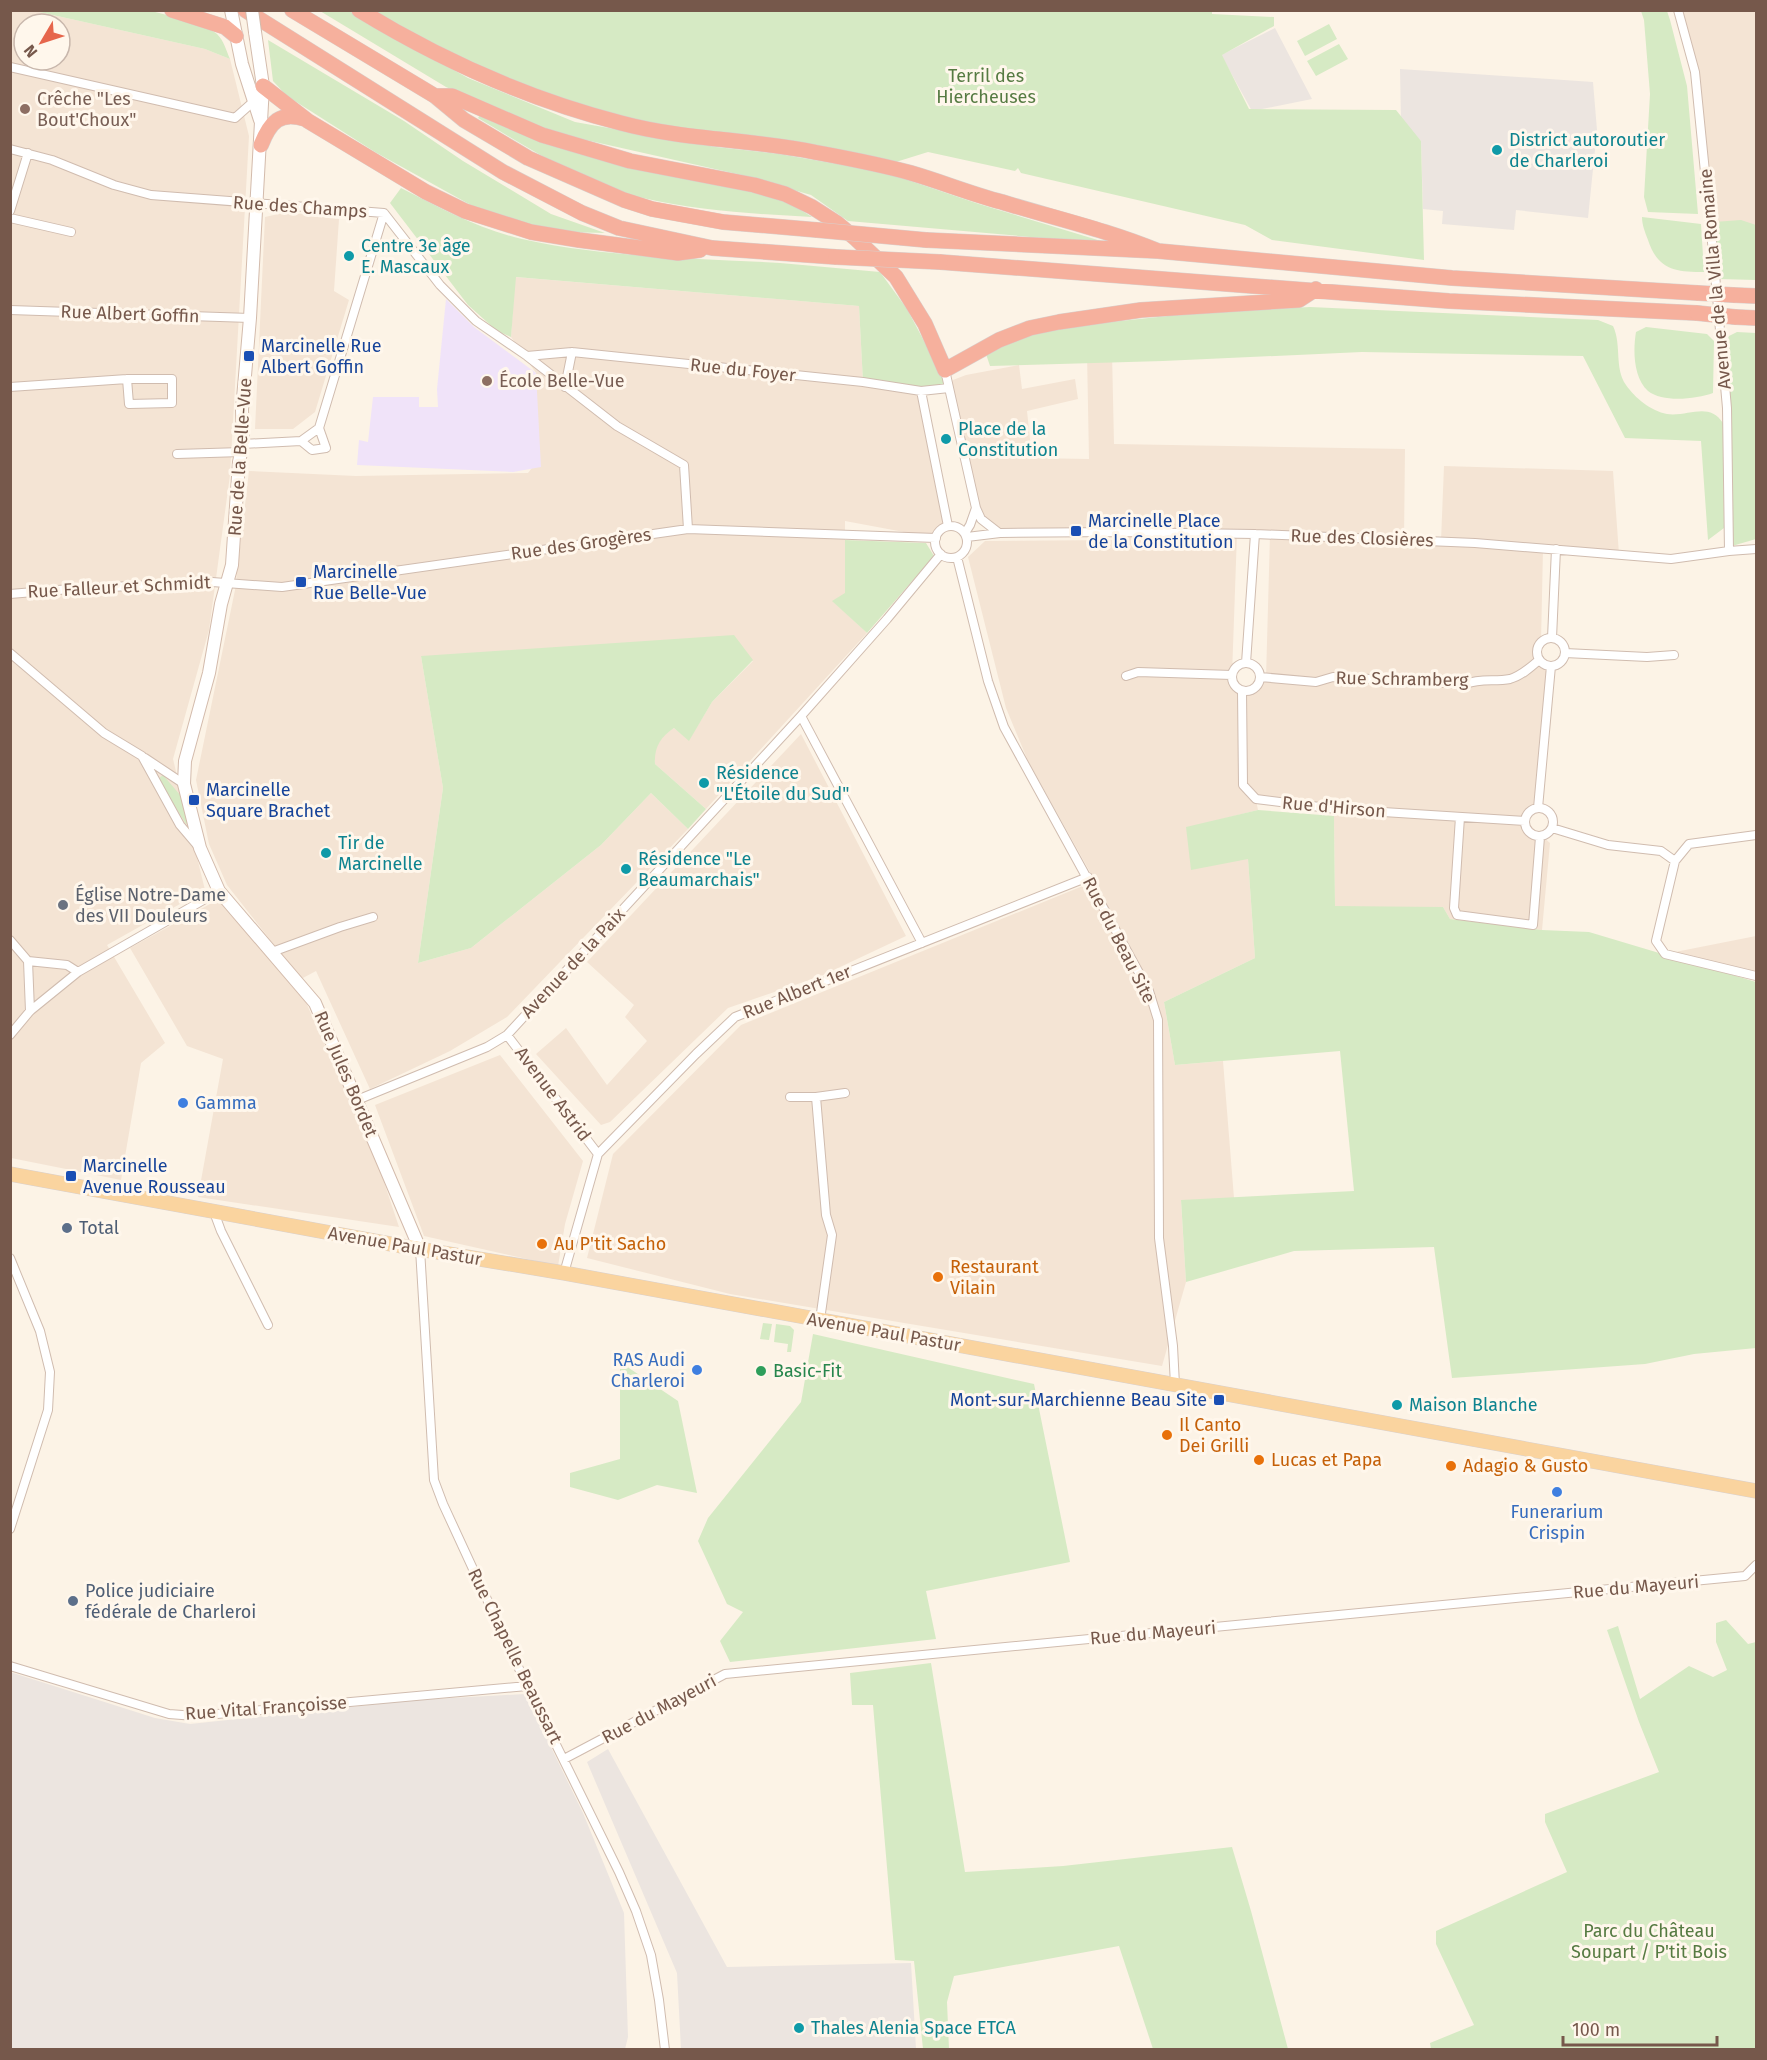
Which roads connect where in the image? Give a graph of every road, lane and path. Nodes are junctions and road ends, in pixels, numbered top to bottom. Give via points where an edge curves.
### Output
1 (172, 10) edge
2 (252, 10) edge
3 (292, 10) edge
4 (359, 10) edge
5 (1678, 10) edge
6 (236, 13) edge
7 (255, 34) junction
8 (236, 36) junction
9 (10, 67) edge
10 (244, 71) junction
11 (263, 86) junction
12 (435, 96) junction
13 (253, 102) junction
14 (308, 120) junction
15 (261, 124) junction
16 (261, 145) junction
17 (10, 149) edge
18 (28, 153) junction
19 (256, 204) junction
20 (10, 211) edge
21 (384, 213) junction
22 (10, 218) edge
23 (71, 232) dead end
24 (712, 248) junction
25 (1158, 251) junction
26 (1316, 289) junction
27 (1756, 296) edge
28 (10, 310) edge
29 (250, 318) junction
30 (1756, 318) edge
31 (572, 352) junction
32 (527, 356) junction
33 (945, 370) junction
34 (127, 379) junction
35 (10, 387) edge
36 (565, 387) junction
37 (949, 388) junction
38 (921, 391) junction
39 (319, 428) junction
40 (301, 441) junction
41 (242, 448) junction
42 (177, 454) dead end
43 (976, 508) junction
44 (948, 526) junction
45 (688, 529) junction
46 (1000, 533) junction
47 (1255, 534) junction
48 (966, 535) junction
49 (936, 538) junction
50 (1556, 549) junction
51 (1756, 549) edge
52 (1729, 551) junction
53 (941, 554) junction
54 (957, 557) junction
55 (228, 583) junction
56 (10, 594) edge
57 (1552, 638) junction
58 (10, 653) edge
59 (1565, 654) junction
60 (1674, 655) dead end
61 (1539, 660) junction
62 (1246, 663) junction
63 (1551, 666) junction
64 (1232, 675) junction
65 (1126, 676) dead end
66 (1260, 677) junction
67 (1242, 691) junction
68 (801, 716) junction
69 (142, 756) junction
70 (184, 784) junction
71 (1538, 808) junction
72 (1460, 817) junction
73 (1525, 821) junction
74 (1552, 828) junction
75 (1756, 835) edge
76 (1539, 837) junction
77 (200, 849) junction
78 (1675, 861) junction
79 (1088, 877) junction
80 (219, 891) junction
81 (373, 917) dead end
82 (10, 940) edge
83 (922, 942) junction
84 (273, 952) junction
85 (28, 961) junction
86 (78, 972) junction
87 (1756, 976) edge
88 (30, 1011) junction
89 (10, 1035) edge
90 (507, 1035) junction
91 (845, 1093) dead end
92 (790, 1097) dead end
93 (816, 1097) junction
94 (357, 1100) junction
95 (598, 1154) junction
96 (10, 1174) edge
97 (214, 1212) junction
98 (420, 1249) junction
99 (10, 1258) edge
100 (564, 1273) junction
101 (820, 1320) junction
102 (268, 1325) dead end
103 (1175, 1385) junction
104 (1756, 1491) edge
105 (10, 1529) edge
106 (1756, 1565) edge
107 (10, 1666) edge
108 (527, 1686) junction
109 (564, 1758) junction
110 (665, 2049) edge

1 - 8 highway via 225,27
2 - 7 street, Rue de la Belle-Vue, bridge
3 - 12 highway
4 - 25 highway via 464,69 522,93 621,124 810,151 883,166 1119,235
5 - 52 street, Avenue de la Villa Romaine via 1695,72 1713,252 1727,408
6 - 8 street, Rue de la Belle-Vue
6 - 24 highway via 503,172 582,213 619,228
7 - 8 street
7 - 11 street, Rue de la Belle-Vue
8 - 10 street, Rue de la Belle-Vue
9 - 13 street via 226,117 235,118
10 - 11 street
10 - 13 street, Rue de la Belle-Vue
11 - 14 highway
11 - 15 street, Rue de la Belle-Vue
12 - 25 highway, bridge via 464,120 528,158 652,209 723,222 926,240
12 - 33 highway via 452,96 542,135 608,155 754,185 812,207 837,223 896,277 925,324
13 - 15 street, Rue de la Belle-Vue
14 - 16 highway via 282,116 266,131
14 - 24 highway via 426,192 496,221 531,232 678,253
15 - 16 street, Rue de la Belle-Vue
16 - 19 street, Rue de la Belle-Vue
17 - 18 street, Rue des Champs
18 - 19 street, Rue des Champs via 151,195
18 - 20 street
19 - 21 street, Rue des Champs
19 - 29 street, Rue de la Belle-Vue
21 - 32 street, Rue des Champs via 440,285 476,321
21 - 39 street
22 - 23 street
24 - 26 highway, bridge
25 - 27 highway, bridge via 1452,278
26 - 30 highway, bridge via 1449,301
26 - 33 highway via 1299,300 1141,310 1030,328
28 - 29 street, Rue Albert Goffin
29 - 41 street, Rue de la Belle-Vue
31 - 32 street
31 - 36 street
31 - 38 street, Rue du Foyer
32 - 36 street, Rue des Champs
33 - 37 street
34 - 34 street via 172,379 172,403 129,404
34 - 35 street
36 - 45 street, Rue des Champs via 617,426 684,465
37 - 38 street, Rue du Foyer
37 - 43 street
38 - 44 street
39 - 40 street
39 - 40 street via 326,448 312,450
40 - 41 street
41 - 42 street
41 - 55 street, Rue de la Belle-Vue
43 - 46 street via 981,519
43 - 48 street
44 - 48 street via 958,527
44 - 49 street
45 - 49 street, Rue des Grogères
45 - 55 street, Rue des Grogères via 282,587
46 - 47 street, Rue des Closières
46 - 48 street, Rue des Closières
47 - 50 street, Rue des Closières
47 - 62 street
48 - 54 street via 966,549
49 - 53 street
50 - 52 street, Rue des Closières via 1671,559
50 - 57 street
51 - 52 street, Rue des Closières
53 - 54 street
53 - 68 street, Avenue de la Paix
54 - 79 street, Rue du Beau Site via 1004,728
55 - 56 street, Rue Falleur et Schmidt via 148,584
55 - 70 street, Rue de la Belle-Vue via 185,761
57 - 59 street via 1563,645
57 - 61 street via 1539,644
58 - 69 street via 104,734
59 - 60 street
59 - 63 street via 1558,664
61 - 63 street
61 - 66 street, Rue Schramberg via 1511,679 1474,680 1466,684 1333,676 1316,682
62 - 64 street via 1237,666
62 - 66 street via 1258,669
63 - 71 street
64 - 65 street via 1138,672
64 - 67 street via 1233,683
66 - 67 street via 1255,688
67 - 72 street, Rue d'Hirson via 1243,785 1256,799
68 - 83 street
68 - 90 street, Avenue de la Paix
69 - 70 street
69 - 77 street via 180,825
70 - 77 street, Rue de la Belle-Vue
71 - 73 street via 1527,814
71 - 74 street via 1551,814
72 - 73 street, Rue d'Hirson
72 - 76 street via 1456,915 1533,925
73 - 76 street via 1528,831
74 - 76 street
74 - 78 street via 1608,845 1661,851
75 - 78 street via 1689,844
77 - 80 street, Rue Jules Bordet
78 - 87 street via 1656,941 1665,954
79 - 83 street, Rue Albert 1er
79 - 103 street, Rue du Beau Site via 1149,991 1158,1020 1160,1238
80 - 84 street, Rue Jules Bordet
80 - 86 street
81 - 84 street
82 - 85 street
83 - 95 street, Rue Albert 1er via 735,1017
84 - 94 street, Rue Jules Bordet via 315,1003
85 - 86 street via 67,965
85 - 88 street
86 - 88 street
88 - 89 street
90 - 94 street, Avenue de la Paix via 487,1047
90 - 95 street, Avenue Astrid
91 - 93 street
92 - 93 street
93 - 101 street via 826,1215 832,1235
94 - 98 street, Rue Jules Bordet
95 - 100 street, Rue Albert 1er
96 - 97 main road, Avenue Paul Pastur
97 - 98 main road, Avenue Paul Pastur
97 - 102 street
98 - 100 main road, Avenue Paul Pastur
98 - 108 street, Rue Chapelle Beaussart via 434,1480
99 - 105 street via 40,1331 50,1372 48,1410
100 - 101 main road, Avenue Paul Pastur
101 - 103 main road, Avenue Paul Pastur
103 - 104 main road, Avenue Paul Pastur
106 - 109 street, Rue du Mayeuri via 1746,1576 725,1674
107 - 108 street, Rue Vital Françoisse via 169,1714 195,1716
108 - 109 street, Rue Chapelle Beaussart
109 - 110 street, Rue Chapelle Beaussart via 640,1922 651,1955

